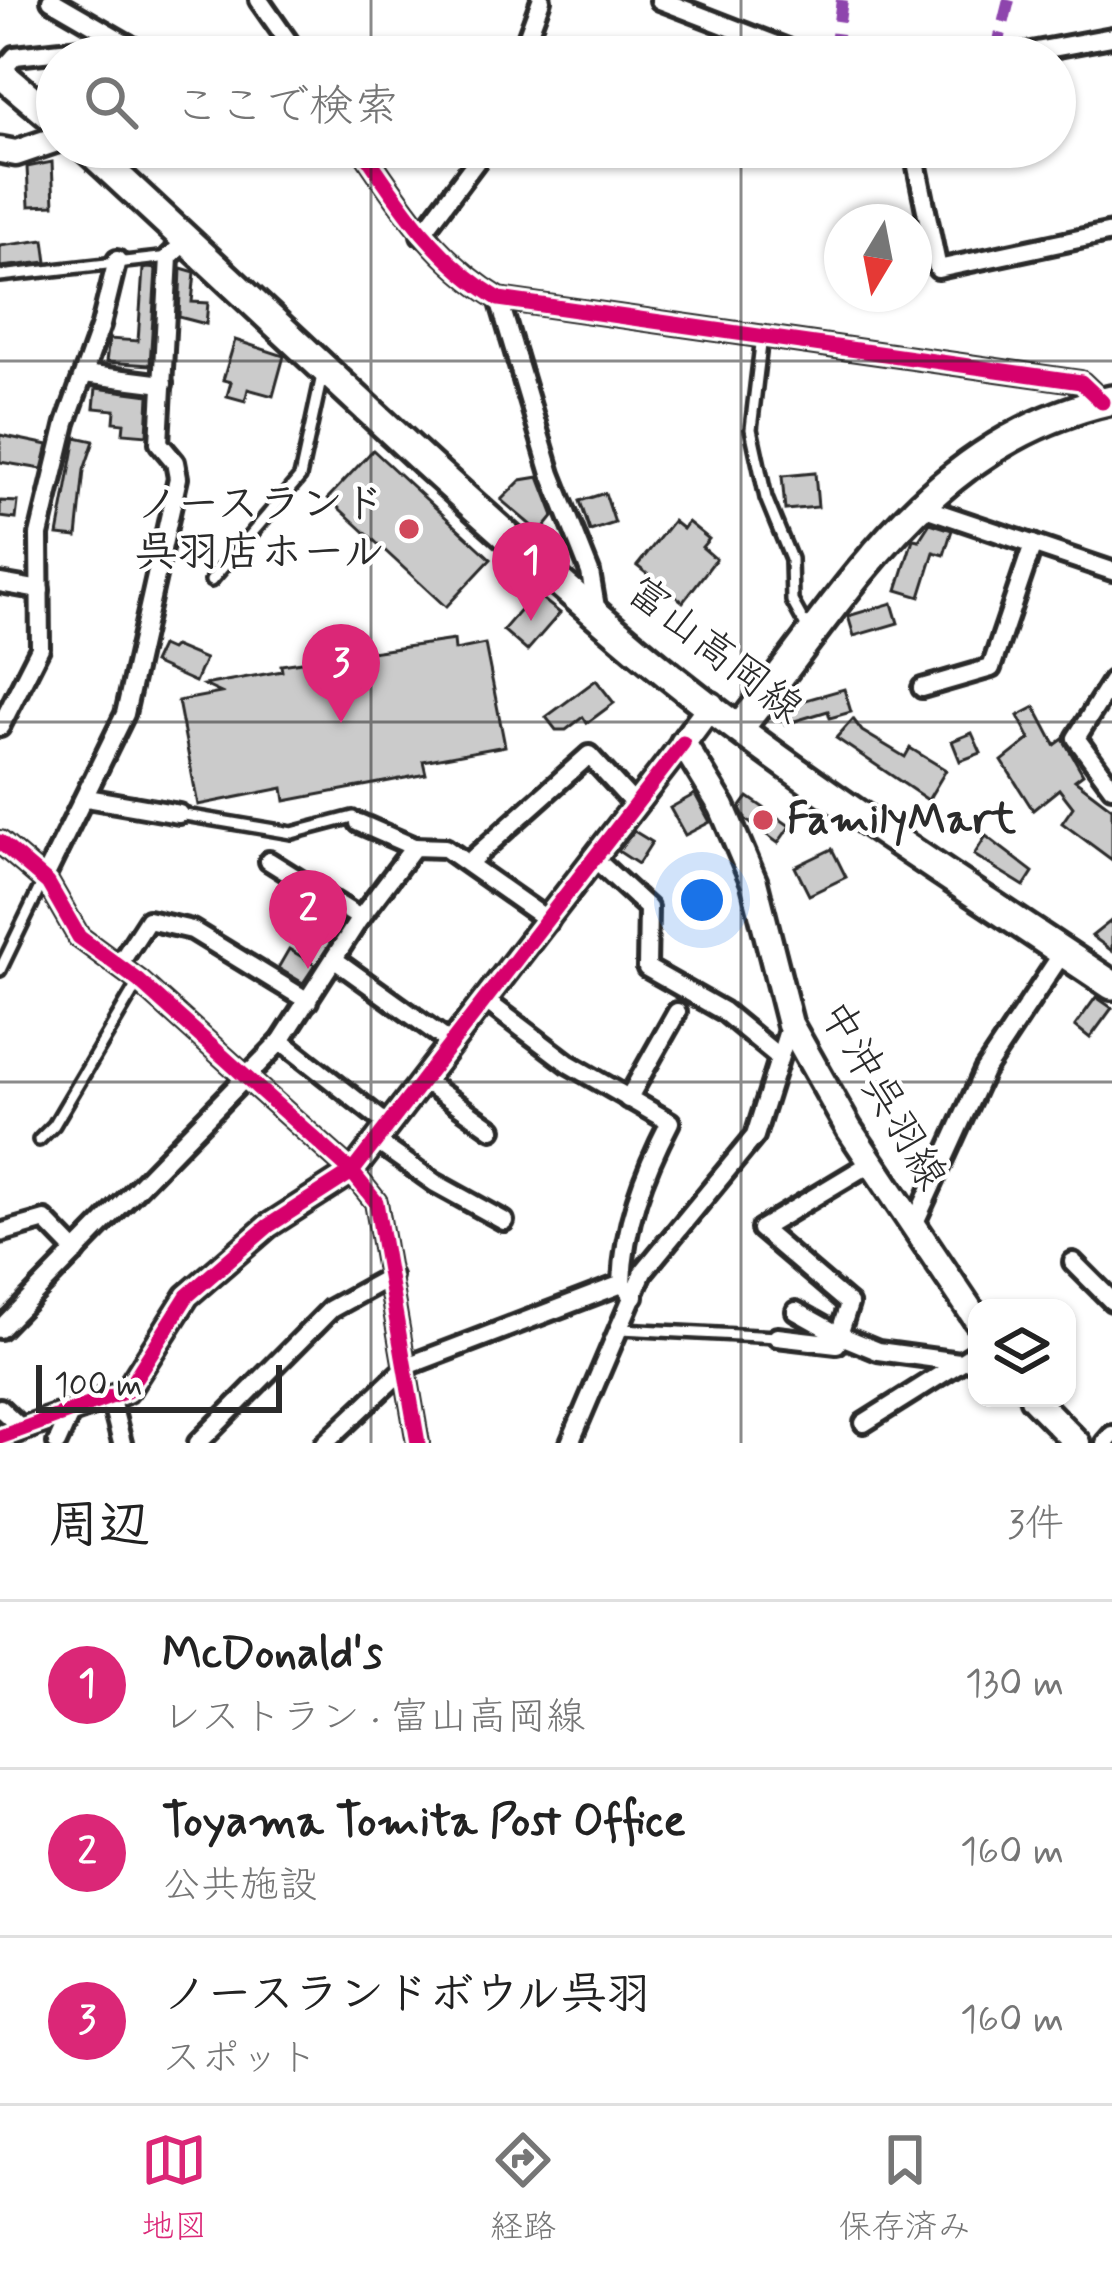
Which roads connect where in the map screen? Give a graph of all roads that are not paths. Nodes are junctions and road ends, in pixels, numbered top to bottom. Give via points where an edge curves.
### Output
1 (51, 0) edge
2 (259, 0) edge
3 (541, 0) edge
4 (660, 0) edge
5 (113, 36) edge
6 (284, 36) edge
7 (528, 36) edge
8 (753, 36) edge
9 (1112, 37) edge
10 (1076, 44) edge
11 (36, 54) edge
12 (0, 73) edge
13 (36, 104) edge
14 (36, 146) edge
15 (0, 150) edge
16 (105, 168) edge
17 (375, 168) edge
18 (471, 168) edge
19 (917, 168) edge
20 (1112, 232) edge
21 (421, 235) junction
22 (178, 249) junction
23 (117, 260) junction
24 (0, 276) edge
25 (499, 299) junction
26 (762, 336) junction
27 (324, 366) junction
28 (84, 374) junction
29 (163, 384) junction
30 (1107, 401) edge
31 (918, 505) junction
32 (1033, 544) junction
33 (1112, 571) edge
34 (211, 581) dead end
35 (0, 583) edge
36 (40, 590) junction
37 (597, 614) junction
38 (810, 633) junction
39 (1112, 681) edge
40 (922, 688) dead end
41 (711, 705) junction
42 (741, 726) junction
43 (0, 727) edge
44 (683, 743) junction
45 (1112, 787) edge
46 (88, 798) junction
47 (637, 806) junction
48 (178, 814) joint
49 (359, 823) joint
50 (0, 842) edge
51 (414, 848) junction
52 (596, 860) junction
53 (269, 861) dead end
54 (468, 863) junction
55 (44, 879) junction
56 (360, 918) junction
57 (549, 921) junction
58 (1063, 952) junction
59 (335, 960) junction
60 (119, 965) junction
61 (0, 970) edge
62 (139, 981) junction
63 (1112, 985) edge
64 (308, 1001) junction
65 (486, 1001) junction
66 (677, 1012) dead end
67 (790, 1024) junction
68 (281, 1041) junction
69 (452, 1044) junction
70 (779, 1057) junction
71 (248, 1078) junction
72 (423, 1081) junction
73 (628, 1099) junction
74 (492, 1129) dead end
75 (382, 1133) junction
76 (39, 1140) dead end
77 (871, 1162) junction
78 (352, 1172) junction
79 (504, 1221) dead end
80 (913, 1227) junction
81 (0, 1233) edge
82 (76, 1252) junction
83 (1072, 1262) dead end
84 (391, 1276) junction
85 (628, 1290) junction
86 (1112, 1301) edge
87 (968, 1307) edge
88 (796, 1311) dead end
89 (0, 1329) edge
90 (619, 1329) junction
91 (839, 1335) junction
92 (777, 1337) joint
93 (968, 1357) edge
94 (958, 1362) junction
95 (406, 1366) junction
96 (1042, 1407) edge
97 (0, 1408) edge
98 (114, 1410) junction
99 (70, 1414) junction
100 (864, 1423) dead end
101 (22, 1430) junction
102 (1112, 1435) edge
103 (0, 1437) edge
104 (57, 1443) edge
105 (107, 1443) edge
106 (122, 1443) edge
107 (198, 1443) edge
108 (326, 1443) edge
109 (418, 1443) edge
110 (570, 1443) edge
111 (1077, 1443) edge
112 (1105, 1443) edge

1 - 5 street
2 - 6 street
3 - 7 street
4 - 8 street
9 - 10 street
11 - 12 street via 15,56
12 - 13 main road
14 - 15 main road
16 - 22 main road, 富山高岡線
17 - 21 street
18 - 21 street
19 - 20 street via 938,269
21 - 25 street
22 - 23 lane
22 - 27 main road, 富山高岡線
22 - 29 street
23 - 24 lane
23 - 28 street
25 - 26 street
25 - 37 street
26 - 30 street via 1081,382
26 - 38 lane via 752,429 766,498 791,559 792,601
27 - 34 lane via 300,477
27 - 37 main road, 富山高岡線
28 - 29 street
28 - 36 street via 39,535
29 - 46 street via 159,442 178,478 125,714
30 - 31 main road via 1033,425 971,459
31 - 32 street
31 - 38 main road
32 - 33 street
32 - 40 street via 991,668
35 - 36 street
36 - 43 street via 40,648
37 - 41 main road, 富山高岡線
38 - 42 main road
39 - 45 street via 1076,738
41 - 42 main road, 富山高岡線
41 - 44 main road
42 - 58 main road, 富山高岡線
44 - 47 street
44 - 67 main road, 中沖呉羽線 via 754,882
46 - 48 street
46 - 55 street
47 - 52 street
47 - 54 street via 589,755
48 - 49 lane via 292,832 353,817
49 - 51 street
50 - 55 street
51 - 54 street via 445,848
51 - 56 street
52 - 57 street
52 - 70 street via 648,908 647,968 723,1011
53 - 56 street
54 - 57 street
55 - 60 street via 79,937
55 - 61 lane
56 - 59 street
57 - 65 street
58 - 63 main road, 富山高岡線
58 - 80 street via 984,1071
59 - 64 street
59 - 69 street
60 - 62 street
60 - 64 street via 148,920 193,929
62 - 71 street
62 - 76 lane
64 - 68 street
65 - 69 street
65 - 73 street
66 - 73 street
67 - 70 street
67 - 77 main road, 中沖呉羽線
68 - 71 street
68 - 75 street
69 - 72 street
70 - 85 street via 755,1136
71 - 78 street
71 - 82 street
72 - 74 street
72 - 75 street
73 - 85 street via 670,1122 630,1220
75 - 78 street
75 - 79 street via 435,1183
77 - 80 main road, 中沖呉羽線
77 - 91 street via 761,1229 849,1304
78 - 84 street via 376,1202
78 - 98 street via 268,1226 187,1296
80 - 87 main road, 中沖呉羽線
81 - 82 street via 45,1220
82 - 89 street
83 - 86 street
84 - 95 street
84 - 107 street via 331,1309
85 - 90 street
85 - 95 street
88 - 91 street
90 - 92 lane
90 - 110 street
91 - 92 street via 837,1344
91 - 94 street via 878,1351
93 - 94 street
94 - 100 street
95 - 108 street
95 - 109 street
96 - 111 main road
97 - 101 street
98 - 99 street
98 - 105 street
98 - 106 street
99 - 101 street
99 - 104 street
101 - 103 street
102 - 112 street

